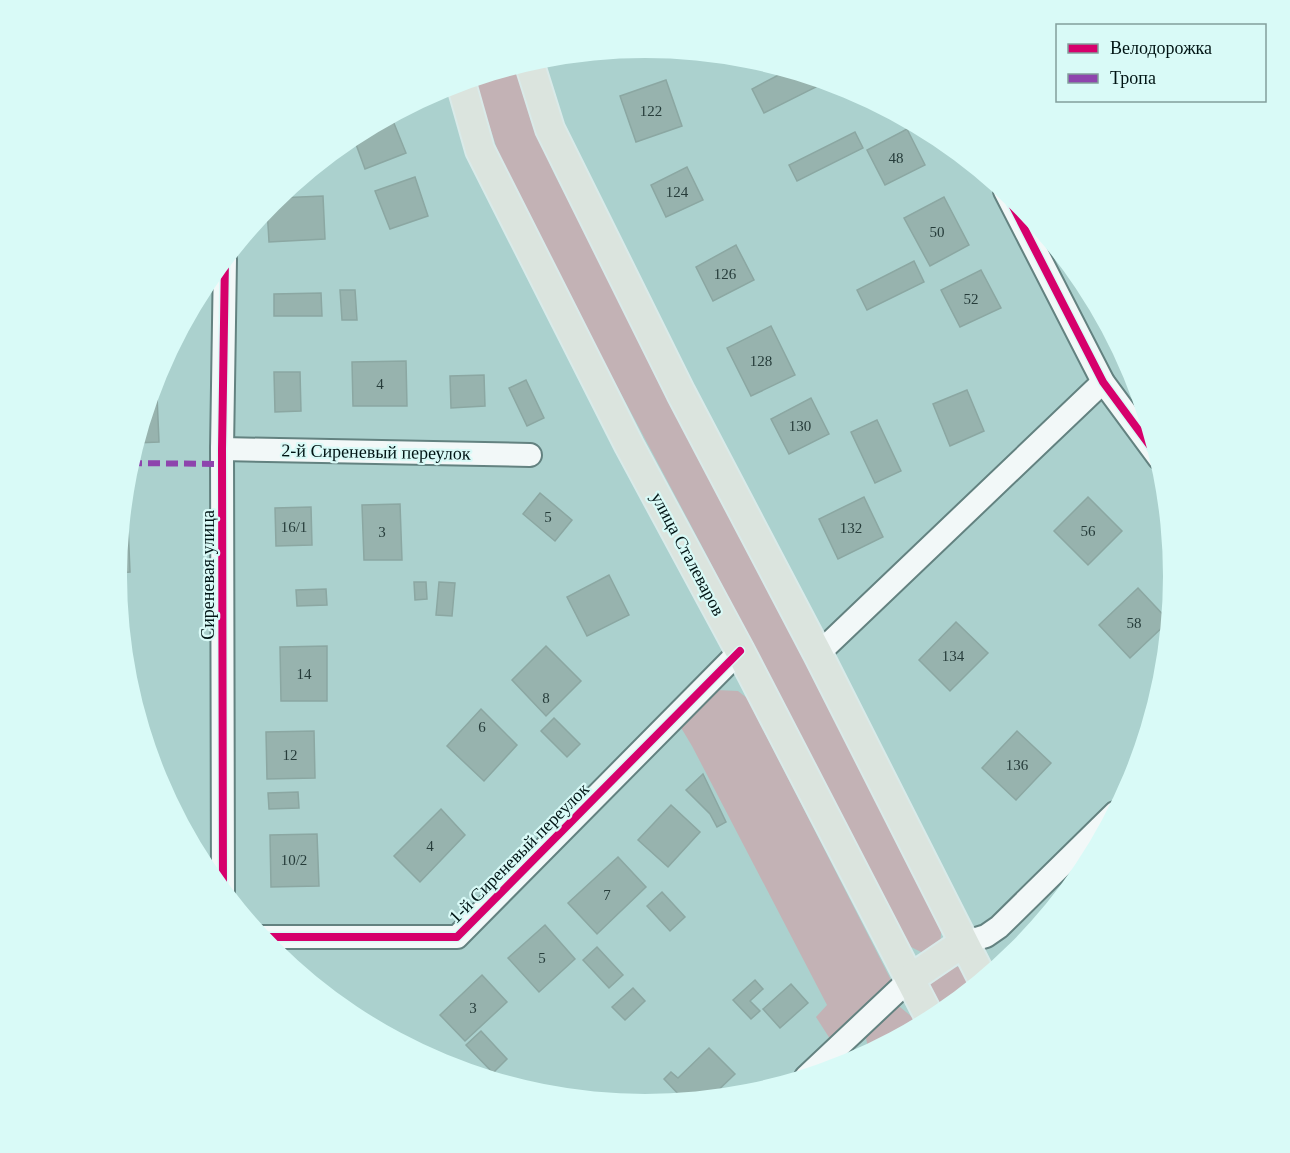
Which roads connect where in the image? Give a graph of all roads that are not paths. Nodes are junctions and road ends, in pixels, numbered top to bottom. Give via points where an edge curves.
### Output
1 (532, 71) edge
2 (463, 92) edge
3 (1019, 219) edge
4 (225, 274) edge
5 (1102, 382) junction
6 (1144, 438) edge
7 (222, 449) junction
8 (530, 455) dead end
9 (740, 651) junction
10 (818, 654) junction
11 (1097, 831) edge
12 (223, 877) edge
13 (273, 937) edge
14 (963, 944) junction
15 (978, 973) edge
16 (910, 979) junction
17 (926, 1011) edge
18 (820, 1064) edge

1 - 10 main road via 550,129 681,393
2 - 9 main road, улица Сталеваров via 480,150 629,445
3 - 5 street
4 - 7 street, Сиреневая улица
5 - 6 street
5 - 10 street
7 - 8 street, 2-й Сиреневый переулок
7 - 12 street, Сиреневая улица
9 - 13 street, 1-й Сиреневый переулок via 457,937
9 - 16 main road, улица Сталеваров
10 - 14 main road
11 - 14 street via 999,927
14 - 15 main road
14 - 16 main road
16 - 17 main road, улица Сталеваров
16 - 18 street

